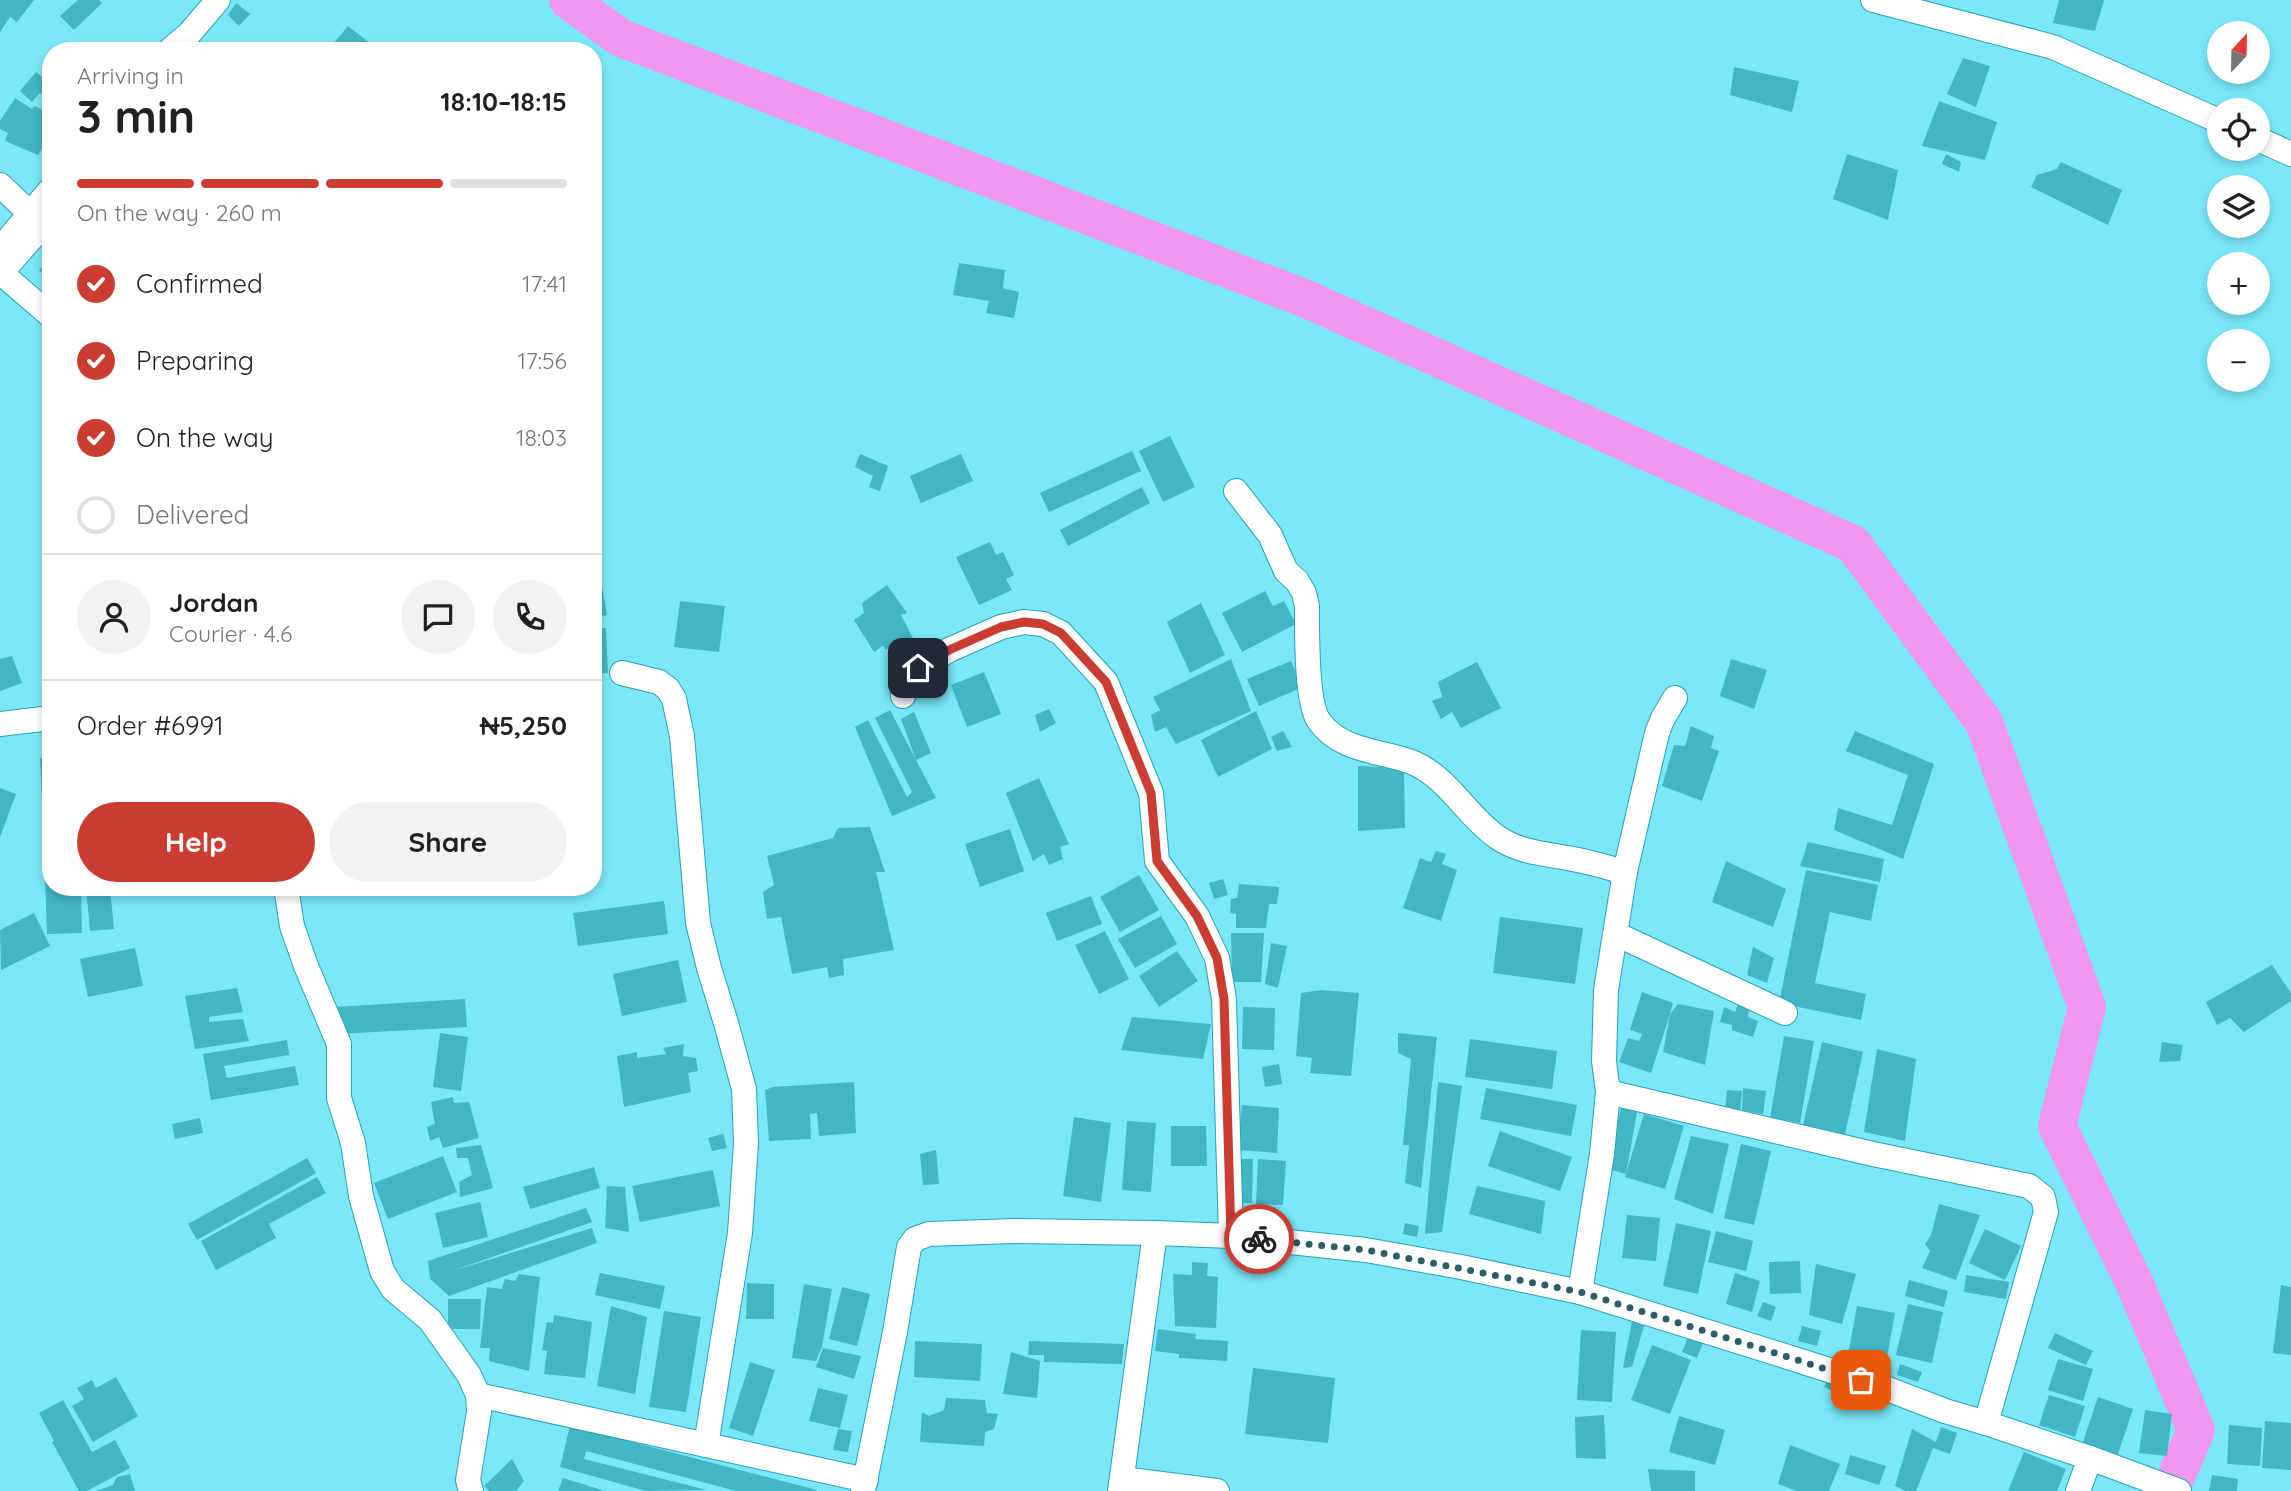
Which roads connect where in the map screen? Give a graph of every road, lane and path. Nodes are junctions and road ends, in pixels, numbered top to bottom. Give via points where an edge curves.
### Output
1 (218, 0) edge
2 (1873, 0) edge
3 (186, 42) edge
4 (2207, 116) edge
5 (2270, 144) edge
6 (2291, 154) edge
7 (0, 185) edge
8 (41, 218) edge
9 (0, 267) edge
10 (42, 307) edge
11 (1236, 491) dead end
12 (622, 673) dead end
13 (903, 696) dead end
14 (1675, 698) dead end
15 (42, 719) edge
16 (0, 724) edge
17 (1625, 872) junction
18 (287, 896) edge
19 (1616, 934) junction
20 (1785, 1013) dead end
21 (1608, 1092) junction
22 (1156, 1233) junction
23 (1231, 1236) junction
24 (1580, 1292) junction
25 (478, 1395) junction
26 (1986, 1423) junction
27 (706, 1444) junction
28 (2091, 1458) junction
29 (1121, 1485) edge
30 (864, 1486) edge
31 (471, 1491) edge
32 (1217, 1491) edge
33 (2078, 1491) edge
34 (2179, 1491) edge

1 - 3 street
2 - 4 street via 2053,47
5 - 6 street
7 - 8 street
8 - 9 street
9 - 10 street
11 - 17 street via 1270,535 1286,570 1304,593 1311,692 1319,722 1355,748 1429,772 1480,825 1500,839 1523,850
12 - 27 street via 659,682 674,699 682,736 698,923 744,1089 740,1233
13 - 23 street via 907,678 918,668 1001,627 1024,622 1061,633 1106,682 1151,793 1157,861 1197,916 1217,958 1224,999
14 - 17 street via 1657,733
15 - 16 street
17 - 19 street
18 - 25 street via 292,926 339,1044 340,1098 382,1271 393,1289 430,1320
19 - 20 street
19 - 21 street via 1606,990
21 - 24 street
21 - 26 street via 2029,1186 2043,1197 2046,1212
22 - 23 street
22 - 29 street
22 - 30 street via 1013,1231 929,1234 915,1239 909,1247
23 - 24 street via 1366,1250
24 - 26 street
25 - 27 street
25 - 31 street via 468,1480
26 - 28 street
27 - 30 street
28 - 33 street
28 - 34 street
29 - 32 street

